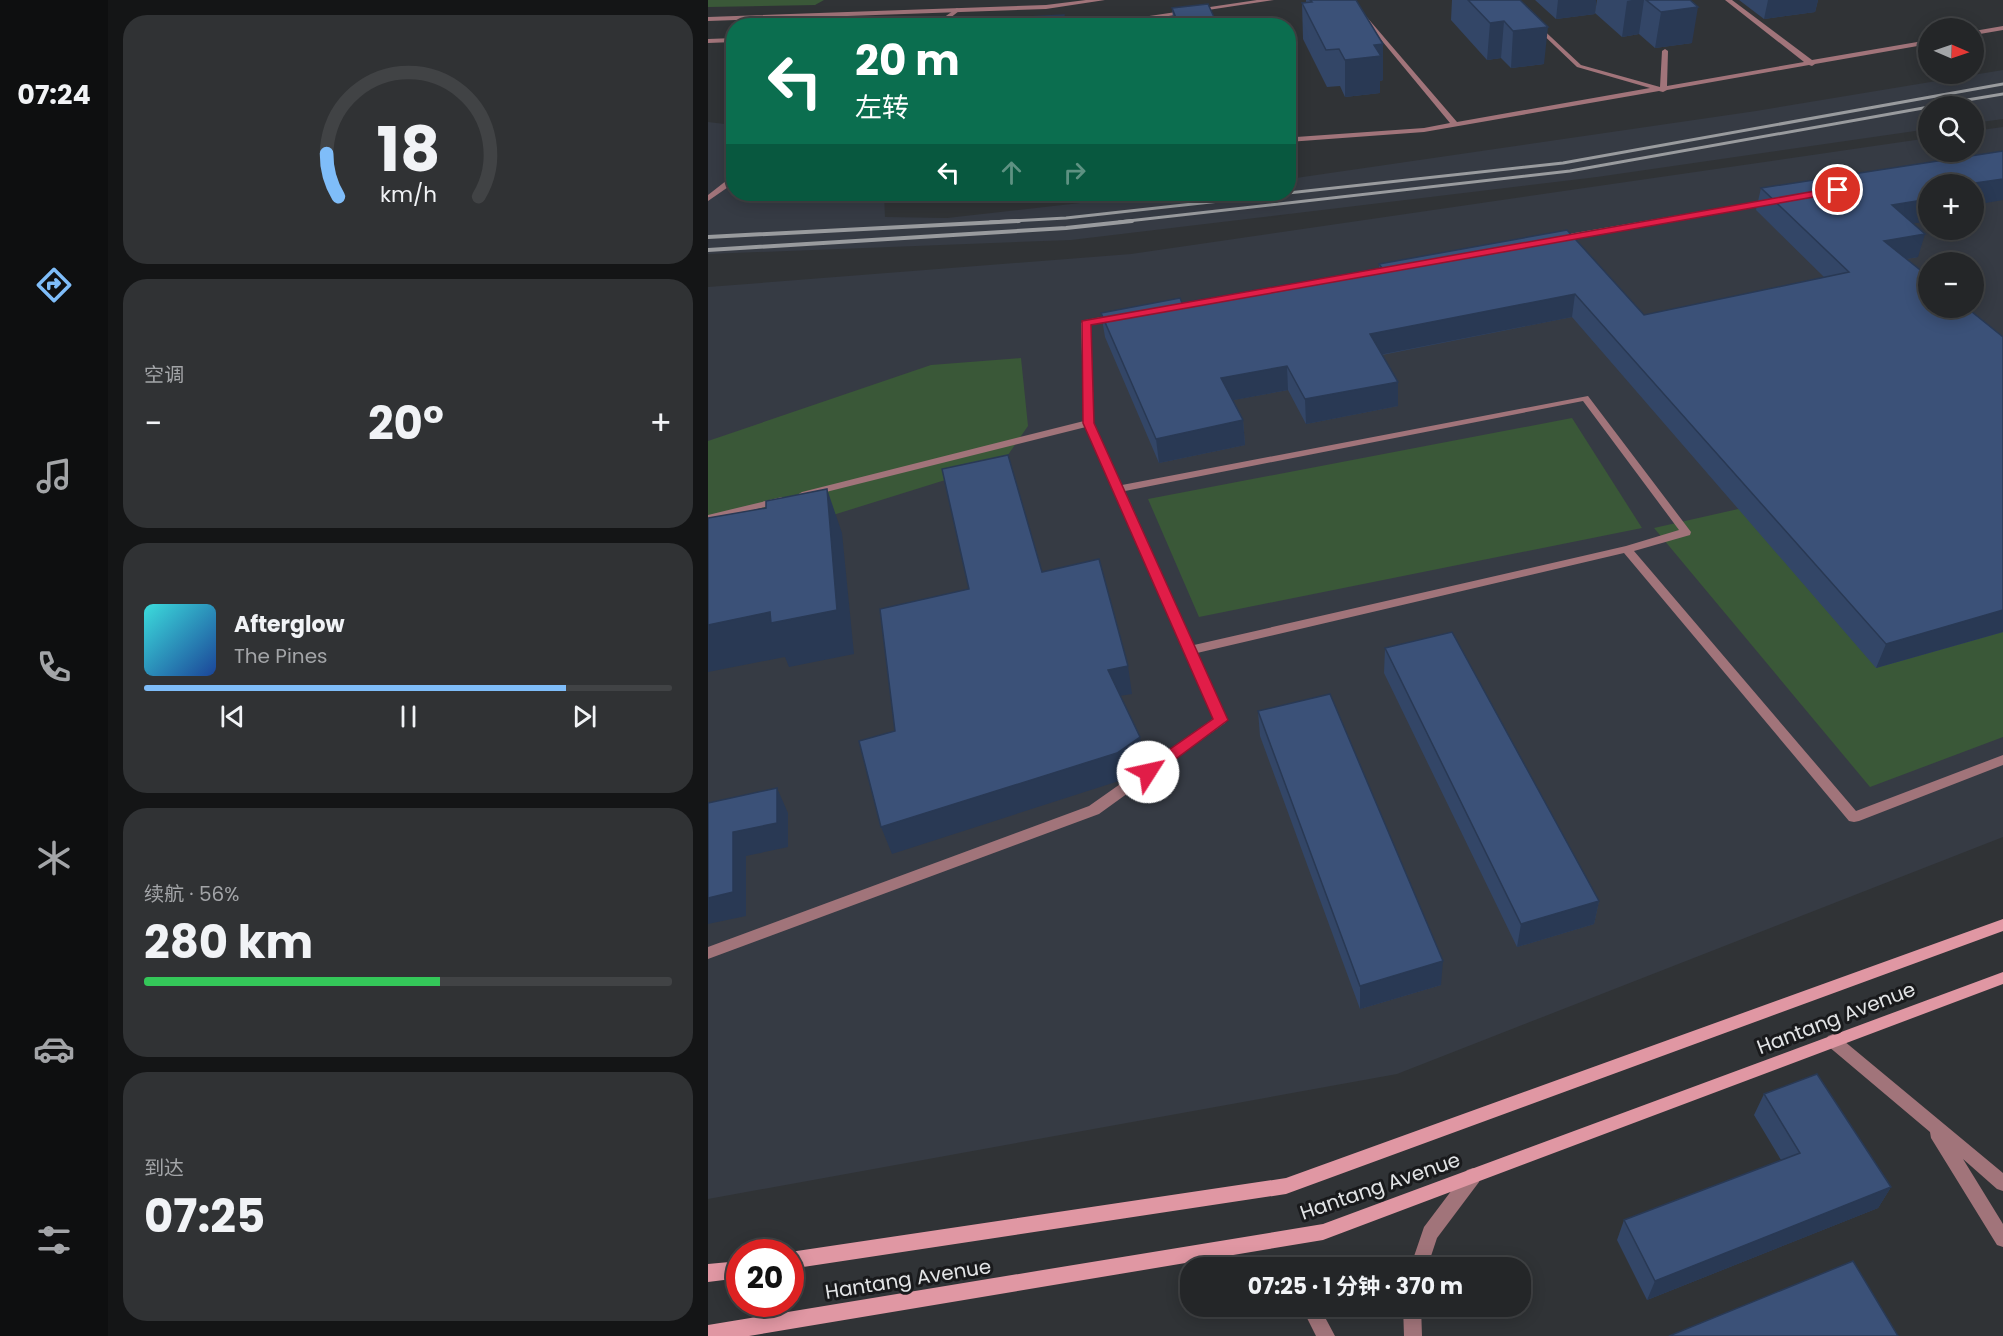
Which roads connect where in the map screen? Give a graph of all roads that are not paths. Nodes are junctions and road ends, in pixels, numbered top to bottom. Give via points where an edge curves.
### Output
1 (1102, 0) edge
2 (1271, 0) edge
3 (1728, 0) edge
4 (957, 10) junction
5 (1527, 16) edge
6 (1365, 17) edge
7 (726, 18) edge
8 (736, 18) edge
9 (946, 18) edge
10 (1142, 18) edge
11 (708, 19) edge
12 (2003, 28) edge
13 (1984, 31) edge
14 (726, 40) edge
15 (708, 41) edge
16 (1918, 44) edge
17 (1665, 51) edge
18 (1812, 64) junction
19 (1663, 90) junction
20 (1456, 125) junction
21 (1296, 140) edge
22 (726, 185) edge
23 (708, 199) edge
24 (1779, 200) edge
25 (1544, 242) edge
26 (1133, 315) edge
27 (1089, 423) junction
28 (1118, 489) junction
29 (708, 519) edge
30 (1627, 549) junction
31 (1190, 650) junction
32 (2003, 760) edge
33 (2003, 925) edge
34 (708, 953) edge
35 (2003, 978) edge
36 (1833, 1041) junction
37 (1929, 1122) junction
38 (1473, 1176) junction
39 (2003, 1183) edge
40 (2003, 1239) edge
41 (1205, 1252) junction
42 (1215, 1257) edge
43 (1422, 1257) edge
44 (804, 1259) edge
45 (726, 1271) edge
46 (708, 1274) edge
47 (1315, 1317) edge
48 (1412, 1317) edge
49 (708, 1334) edge
50 (1326, 1336) edge
51 (1413, 1336) edge

1 - 4 street via 1046,7
2 - 10 street
3 - 18 street
4 - 8 street
4 - 9 street
5 - 19 street via 1579,66
6 - 20 street
7 - 11 street
12 - 13 street
14 - 15 street
16 - 18 street
17 - 19 street
18 - 19 street
19 - 20 street
20 - 21 street
22 - 23 street
24 - 25 street
26 - 27 street via 1086,323
27 - 28 street
27 - 29 street
28 - 30 street via 1586,398 1686,532
28 - 31 street
30 - 31 street
30 - 32 street via 1854,817
31 - 34 street via 1221,720 1094,810
33 - 44 main road, Hantang Avenue via 1286,1186
35 - 36 main road, Hantang Avenue
36 - 37 street
36 - 38 main road, Hantang Avenue
37 - 39 street
37 - 40 street
38 - 41 main road, Hantang Avenue via 1323,1232
38 - 43 street via 1430,1233
41 - 42 street
41 - 49 main road, Hantang Avenue
45 - 46 main road
47 - 50 street
48 - 51 street

